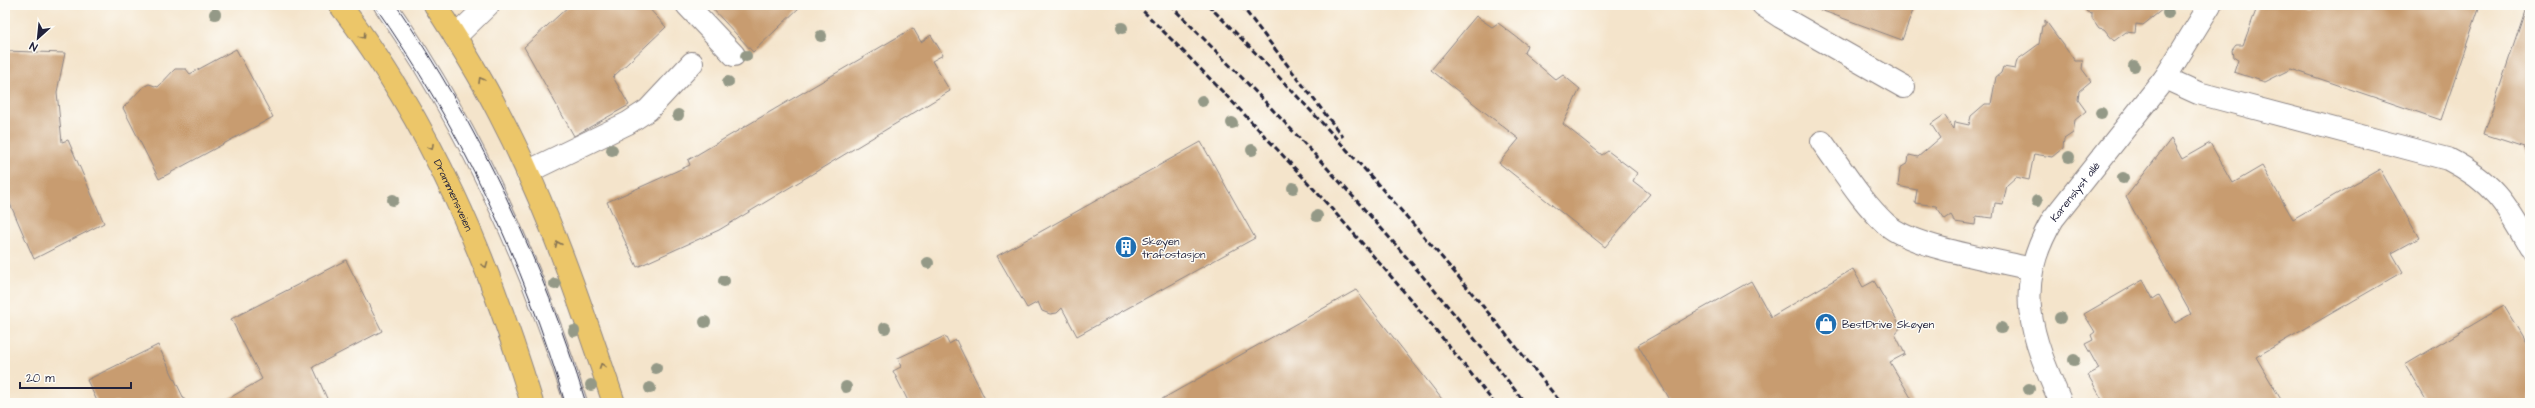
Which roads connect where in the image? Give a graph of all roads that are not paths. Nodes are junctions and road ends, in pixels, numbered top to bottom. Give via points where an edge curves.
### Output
1 (340, 5) edge
2 (384, 5) edge
3 (435, 5) edge
4 (488, 5) edge
5 (687, 5) edge
6 (1764, 5) edge
7 (2210, 5) edge
8 (455, 37) junction
9 (734, 55) dead end
10 (692, 63) dead end
11 (2165, 78) junction
12 (1904, 87) dead end
13 (1822, 142) dead end
14 (527, 172) junction
15 (2530, 246) edge
16 (2031, 268) junction
17 (532, 403) edge
18 (576, 403) edge
19 (614, 403) edge
20 (2061, 403) edge

1 -> 17 main road, Drammensveien via 385,69 432,149 469,226 503,313
2 - 18 street via 432,76 482,166 551,327
3 - 8 main road
4 - 8 street
5 - 9 street
6 - 12 street via 1781,18
7 - 11 street, Karenslyst allé
14 -> 8 main road via 500,114
10 - 14 street via 648,110 572,152
11 - 15 street via 2198,93 2448,159 2474,172 2493,189 2512,214
11 - 16 street, Karenslyst allé via 2053,219 2039,242
13 - 16 street via 1872,209 1887,224 1915,241
19 -> 14 main road via 567,267
16 - 20 street, Karenslyst allé via 2029,296 2032,323 2042,361

